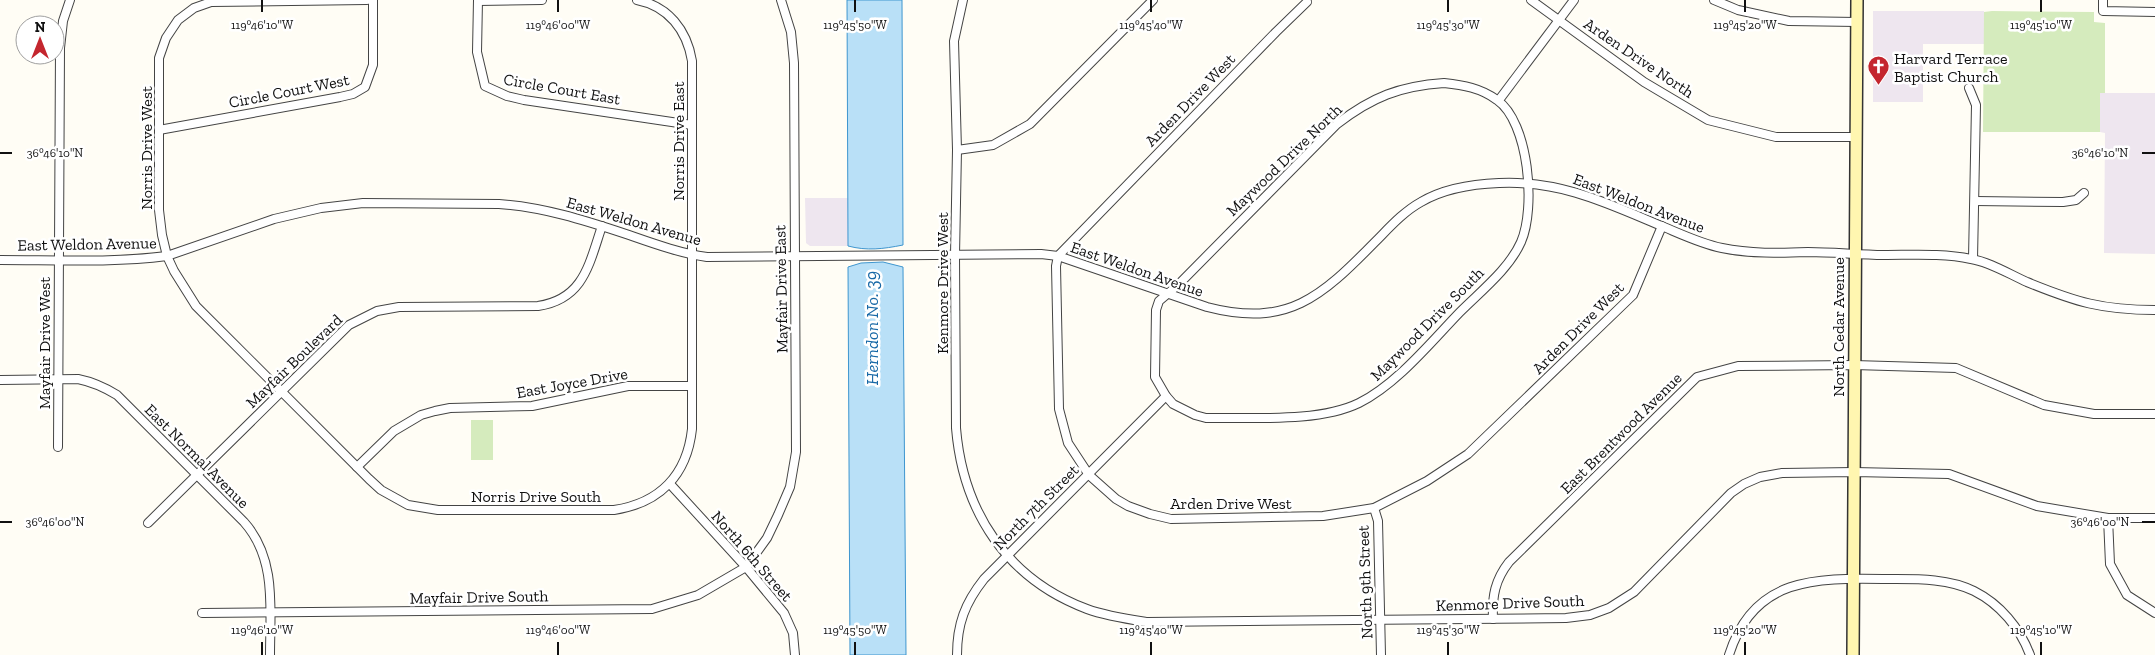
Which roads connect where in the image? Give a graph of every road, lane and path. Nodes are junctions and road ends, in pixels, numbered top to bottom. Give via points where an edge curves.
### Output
1 (70, 0) edge
2 (366, 0) edge
3 (373, 0) edge
4 (478, 0) edge
5 (542, 0) edge
6 (637, 0) edge
7 (781, 0) edge
8 (963, 0) edge
9 (1153, 0) edge
10 (1531, 0) edge
11 (1574, 0) edge
12 (1714, 0) edge
13 (1857, 0) edge
14 (2103, 0) edge
15 (1308, 1) edge
16 (2155, 12) edge
17 (1560, 20) junction
18 (1857, 22) junction
19 (1969, 88) dead end
20 (1499, 100) junction
21 (692, 125) junction
22 (159, 130) junction
23 (1856, 137) junction
24 (957, 150) junction
25 (1528, 183) junction
26 (2084, 193) dead end
27 (1974, 201) junction
28 (602, 226) junction
29 (1662, 226) junction
30 (1855, 253) junction
31 (692, 255) junction
32 (955, 255) junction
33 (167, 256) junction
34 (794, 256) junction
35 (1058, 256) junction
36 (1973, 259) junction
37 (0, 260) edge
38 (58, 260) junction
39 (1166, 293) junction
40 (2155, 310) edge
41 (1854, 365) junction
42 (58, 379) junction
43 (0, 380) edge
44 (692, 386) junction
45 (280, 391) junction
46 (1166, 396) junction
47 (2155, 414) edge
48 (58, 447) dead end
49 (357, 467) junction
50 (1854, 472) junction
51 (1089, 475) junction
52 (197, 476) junction
53 (670, 484) junction
54 (397, 500) joint
55 (1374, 508) junction
56 (2108, 518) junction
57 (2155, 518) edge
58 (148, 523) dead end
59 (1005, 556) junction
60 (746, 567) junction
61 (1853, 579) junction
62 (202, 613) dead end
63 (270, 613) junction
64 (2155, 613) edge
65 (1380, 619) junction
66 (1493, 619) junction
67 (270, 655) edge
68 (796, 655) edge
69 (957, 655) edge
70 (1381, 655) edge
71 (1729, 655) edge
72 (1853, 655) edge
73 (2030, 655) edge

1 - 38 street, Mayfair Drive West via 63,20 60,48
2 - 22 street, Norris Drive West via 221,1 190,11 171,28 161,50
3 - 22 street, Circle Court West via 372,65 366,87 340,97
4 - 5 street
4 - 21 street, Circle Court East via 477,52 484,86 524,100
6 - 21 street, Norris Drive East via 665,12 681,29 690,48
7 - 34 street, Mayfair Drive East via 793,50
8 - 24 street, Kenmore Drive West via 954,41
9 - 24 street via 1030,124 993,145
10 - 17 street, Arden Drive North
11 - 17 street
12 - 18 street via 1763,17 1789,21
13 - 18 main road, North Cedar Avenue
14 - 16 street via 2102,11
15 - 35 street, Arden Drive West
17 - 20 street
17 - 23 street, Arden Drive North via 1644,82 1708,120 1776,137
18 - 23 main road, North Cedar Avenue
19 - 27 street via 1976,105
20 - 25 street, Maywood Drive North via 1520,134
20 - 39 street, Maywood Drive North via 1466,85 1444,83 1398,89 1375,98 1337,124 1185,278
21 - 31 street, Norris Drive East
22 - 33 street, Norris Drive West via 160,221
23 - 30 main road, North Cedar Avenue
24 - 32 street, Kenmore Drive West
25 - 29 street, East Weldon Avenue via 1592,196
25 - 39 street, East Weldon Avenue via 1498,183 1436,194 1394,222 1333,283 1295,307 1275,312 1228,313
25 - 46 street, Maywood Drive South via 1528,219 1515,254 1374,396 1323,415 1206,418 1173,404
26 - 27 street via 2076,200 2063,202
27 - 36 street
28 - 31 street, East Weldon Avenue
28 - 33 street, East Weldon Avenue via 521,205 364,203 321,208 274,219
28 - 45 street, Mayfair Boulevard via 581,282 561,299 538,306 411,306 377,311 341,330
29 - 30 street, East Weldon Avenue via 1699,242 1744,251
29 - 55 street, Arden Drive West via 1633,295 1468,454 1427,481
30 - 36 street, East Weldon Avenue
30 - 41 main road, North Cedar Avenue
31 - 34 street, East Weldon Avenue
31 - 44 street, Norris Drive East
32 - 34 street, East Weldon Avenue
32 - 35 street, East Weldon Avenue
32 - 59 street, Kenmore Drive West via 958,449 970,496 981,520
33 - 38 street, East Weldon Avenue
33 - 45 street, Norris Drive West via 196,306
34 - 60 street, Mayfair Drive East via 796,452 790,487 778,516
35 - 39 street, East Weldon Avenue
35 - 51 street, Arden Drive West via 1060,409 1068,443
36 - 40 street, East Weldon Avenue via 2084,303 2125,310
37 - 38 street, East Weldon Avenue
38 - 42 street, Mayfair Drive West
39 - 46 street via 1156,310 1155,377
41 - 47 street, East Brentwood Avenue via 1956,368 2044,405 2094,414
41 - 50 main road, North Cedar Avenue
41 - 66 street, East Brentwood Avenue via 1738,366 1697,377 1509,562 1495,584
42 - 43 street, East Normal Avenue
42 - 48 street, Mayfair Drive West
42 - 52 street, East Normal Avenue via 91,381 117,395
44 - 49 street, East Joyce Drive via 628,386 532,406 435,411 421,415 394,431
44 - 53 street, Norris Drive East via 691,443
45 - 49 street, Norris Drive West
45 - 52 street, Mayfair Boulevard
46 - 51 street, North 7th Street
49 - 54 street, Norris Drive West
50 - 56 street, Kenmore Drive South via 1949,474 2037,506
50 - 61 main road, North Cedar Avenue
50 - 66 street, Kenmore Drive South via 1782,473 1744,484 1634,592 1609,608 1590,615 1566,618
51 - 55 street, Arden Drive West via 1128,506 1171,519 1324,516
51 - 59 street, North 7th Street
52 - 58 street, Mayfair Boulevard
52 - 63 street, East Normal Avenue via 244,522 260,544 269,574
53 - 54 street, Norris Drive South via 646,500 614,510 438,510
53 - 60 street, North 6th Street
55 - 65 street, North 9th Street via 1378,521
56 - 57 street, Kenmore Drive South
56 - 64 street via 2110,564 2127,595
59 - 65 street, Kenmore Drive South via 1046,589 1068,601 1117,617 1147,622
59 - 69 street, North 7th Street via 972,594 964,610 958,626
60 - 63 street, Mayfair Drive South via 698,595 652,608
60 - 68 street, North 6th Street via 784,613
61 - 71 street via 1806,582 1780,591 1748,617
61 - 72 main road, North Cedar Avenue
61 - 73 street via 1936,580 1972,590 2003,612 2024,640
62 - 63 street, Mayfair Drive South
63 - 67 street, East Normal Avenue
65 - 66 street, Kenmore Drive South
65 - 70 street, North 9th Street

